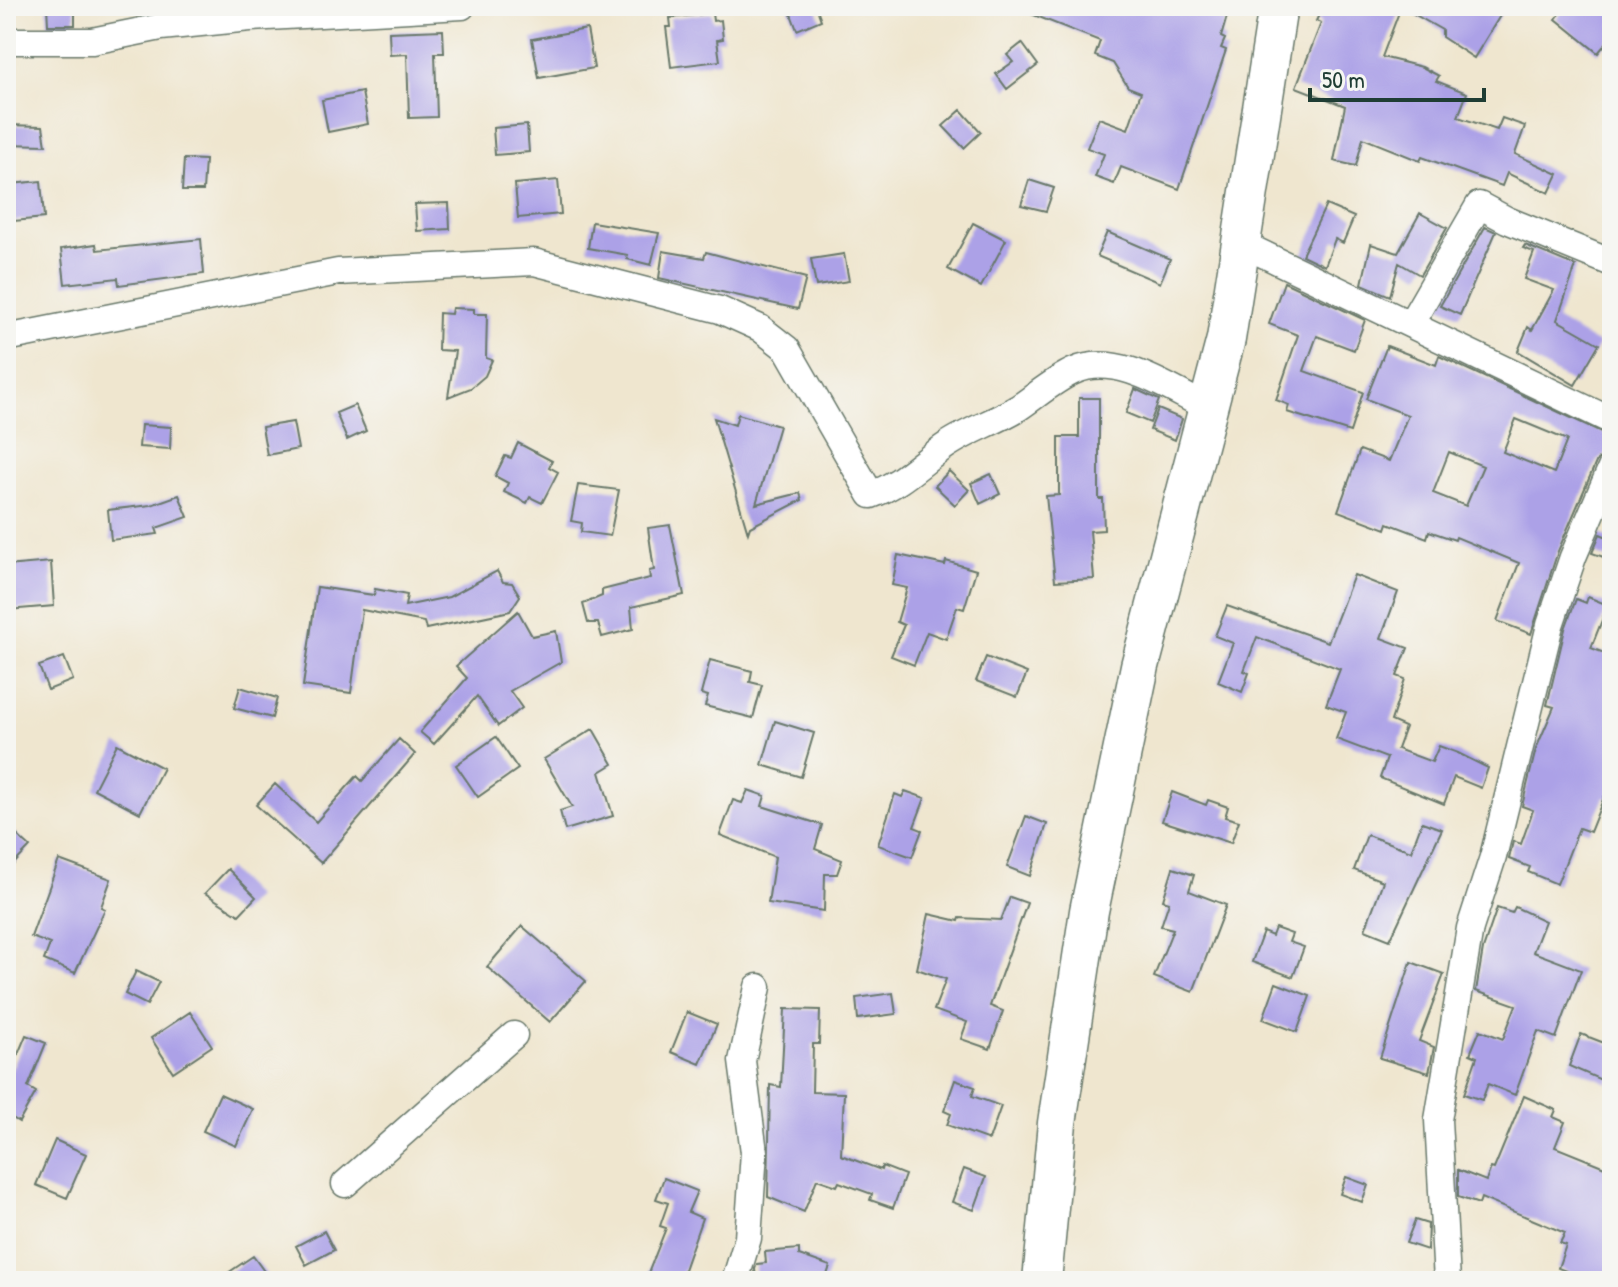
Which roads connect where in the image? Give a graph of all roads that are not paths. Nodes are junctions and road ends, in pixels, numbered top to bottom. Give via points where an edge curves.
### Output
1 (462, 6) edge
2 (1278, 6) edge
3 (6, 41) edge
4 (1242, 244) junction
5 (1612, 263) edge
6 (1411, 323) junction
7 (6, 338) edge
8 (1210, 409) junction
9 (1612, 421) edge
10 (1612, 466) edge
11 (758, 987) dead end
12 (514, 1035) dead end
13 (345, 1184) dead end
14 (735, 1281) edge
15 (1042, 1281) edge
16 (1447, 1281) edge

1 - 3 street via 250,18 92,41
2 - 4 highway
4 - 6 street
4 - 8 highway
5 - 6 street via 1479,205
6 - 9 street
7 - 8 street via 338,272 534,262 720,310 760,328 787,349 871,495 896,487 947,445 1092,364 1142,375
8 - 15 highway via 1140,666 1089,911 1057,1123
10 - 16 street via 1550,625 1493,857 1470,928 1438,1120
11 - 14 street via 742,1061 754,1152 748,1238
12 - 13 street

